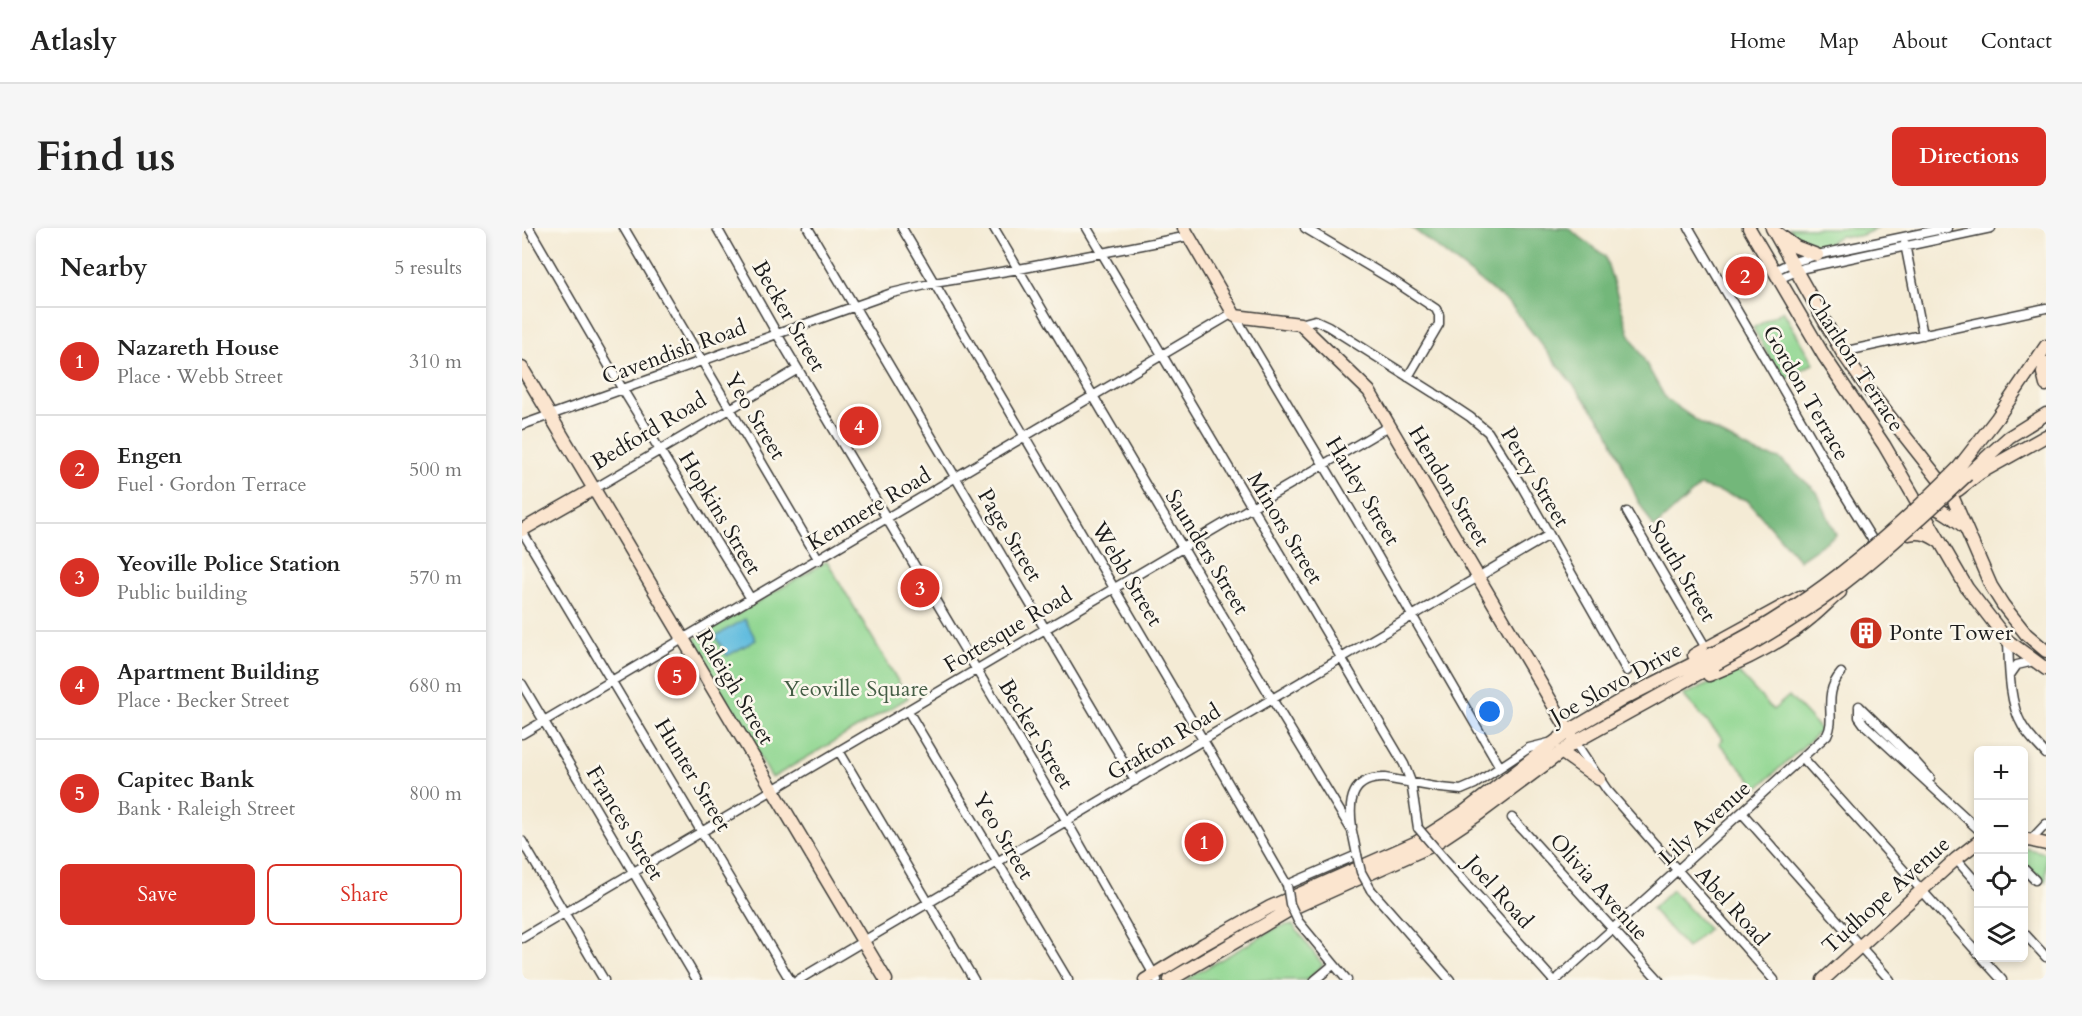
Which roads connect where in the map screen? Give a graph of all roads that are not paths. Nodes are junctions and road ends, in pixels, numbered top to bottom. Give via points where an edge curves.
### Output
1 (530, 228) edge
2 (624, 228) edge
3 (717, 228) edge
4 (808, 228) edge
5 (902, 228) edge
6 (993, 228) edge
7 (1087, 228) edge
8 (1305, 228) edge
9 (1689, 228) edge
10 (1749, 228) edge
11 (1947, 228) edge
12 (1991, 228) edge
13 (1773, 229) edge
14 (1187, 232) edge
15 (1955, 232) edge
16 (1904, 237) junction
17 (1906, 248) junction
18 (1102, 254) junction
19 (1817, 255) junction
20 (1793, 267) junction
21 (1018, 269) junction
22 (1776, 275) junction
23 (934, 283) junction
24 (854, 307) junction
25 (2046, 308) edge
26 (1234, 315) junction
27 (1300, 324) junction
28 (777, 334) junction
29 (1923, 335) junction
30 (2046, 346) edge
31 (1861, 347) junction
32 (1842, 351) junction
33 (1162, 356) junction
34 (701, 360) junction
35 (2046, 363) edge
36 (1851, 365) junction
37 (522, 368) edge
38 (798, 369) junction
39 (1408, 377) junction
40 (2046, 385) edge
41 (623, 390) junction
42 (1093, 397) junction
43 (729, 408) junction
44 (2046, 414) edge
45 (549, 415) junction
46 (522, 425) edge
47 (1389, 426) junction
48 (2046, 436) edge
49 (1026, 437) junction
50 (660, 449) junction
51 (1323, 464) junction
52 (1963, 471) junction
53 (1980, 473) junction
54 (956, 478) junction
55 (594, 489) junction
56 (1952, 496) junction
57 (1920, 506) junction
58 (1252, 507) junction
59 (1938, 509) junction
60 (1627, 512) dead end
61 (888, 518) junction
62 (1927, 518) junction
63 (1965, 525) junction
64 (522, 531) edge
65 (1909, 534) junction
66 (1549, 535) junction
67 (1941, 543) junction
68 (1875, 544) junction
69 (1183, 549) junction
70 (819, 560) junction
71 (1478, 578) junction
72 (1113, 589) junction
73 (751, 599) junction
74 (1412, 616) junction
75 (1045, 628) junction
76 (681, 639) junction
77 (2008, 641) junction
78 (2046, 651) edge
79 (1711, 656) junction
80 (1342, 658) junction
81 (2034, 661) junction
82 (977, 669) junction
83 (2046, 669) edge
84 (1627, 671) dead end
85 (1841, 673) dead end
86 (2010, 675) junction
87 (612, 681) junction
88 (1688, 681) junction
89 (522, 684) edge
90 (1272, 699) junction
91 (908, 711) junction
92 (544, 721) junction
93 (522, 734) edge
94 (1572, 736) junction
95 (1204, 739) junction
96 (1557, 747) junction
97 (839, 751) junction
98 (2046, 754) edge
99 (1803, 758) junction
100 (1500, 767) junction
101 (1599, 779) junction
102 (1135, 781) junction
103 (1412, 783) junction
104 (771, 790) junction
105 (1942, 796) junction
106 (1742, 813) junction
107 (1512, 818) dead end
108 (1066, 820) junction
109 (2046, 824) edge
110 (1974, 825) edge
111 (1352, 827) junction
112 (1419, 828) joint
113 (702, 831) junction
114 (2028, 839) edge
115 (2028, 840) edge
116 (522, 842) edge
117 (2046, 844) edge
118 (1974, 845) edge
119 (1357, 855) junction
120 (1956, 859) junction
121 (997, 860) junction
122 (1677, 872) junction
123 (633, 873) junction
124 (2028, 873) edge
125 (1974, 879) edge
126 (2035, 880) dead end
127 (1287, 885) junction
128 (1923, 889) junction
129 (928, 902) junction
130 (564, 914) junction
131 (1613, 929) junction
132 (2028, 937) edge
133 (522, 938) edge
134 (863, 941) junction
135 (1860, 946) junction
136 (1974, 948) edge
137 (2046, 957) edge
138 (1986, 962) edge
139 (1333, 964) junction
140 (1152, 978) edge
141 (604, 980) edge
142 (697, 980) edge
143 (790, 980) edge
144 (798, 980) edge
145 (886, 980) edge
146 (974, 980) edge
147 (1068, 980) edge
148 (1170, 980) edge
149 (1315, 980) edge
150 (1347, 980) edge
151 (1450, 980) edge
152 (1554, 980) edge
153 (1659, 980) edge
154 (1774, 980) edge
155 (1823, 980) edge
156 (1890, 980) edge
157 (2002, 980) edge

1 - 41 street, Hopkins Street
2 - 34 street, Yeo Street
3 - 28 street, Becker Street
4 - 24 street, Page Street
5 - 23 street, Webb Street
6 - 21 street, Saunders Street
7 - 18 street, Minors Street
8 - 39 street via 1436,309 1439,324
9 - 68 street, Gordon Terrace
10 - 22 main road, Charlton Terrace
11 - 16 street
12 - 15 street
13 - 19 main road via 1796,247
13 - 20 main road, Charlton Terrace
14 - 18 street, Cavendish Road
14 - 26 main road, Harley Street
15 - 17 street
16 - 17 street
16 - 19 street
17 - 20 street
17 - 29 street
18 - 21 street, Cavendish Road
18 - 33 street, Minors Street
19 - 20 street
20 - 22 street
20 - 32 main road, Charlton Terrace
21 - 23 street, Cavendish Road
21 - 42 street, Saunders Street
22 - 57 main road, Charlton Terrace
23 - 24 street, Cavendish Road
23 - 49 street, Webb Street
24 - 28 street, Cavendish Road
24 - 54 street, Page Street
25 - 29 street
26 - 27 main road
26 - 33 street, Kenmere Road
26 - 51 street, Harley Street
27 - 39 street, Percy Street via 1315,320 1328,326
27 - 47 main road, Hendon Street via 1364,385
28 - 34 street, Cavendish Road
28 - 38 street, Becker Street
29 - 31 street
30 - 52 main road, Joe Slovo Drive
31 - 32 street
31 - 36 street
32 - 36 main road, Charlton Terrace
33 - 42 street, Kenmere Road
33 - 58 street, Minors Street
34 - 41 street, Cavendish Road
34 - 43 street, Yeo Street
35 - 40 main road
36 - 56 main road, Charlton Terrace
37 - 45 main road, Raleigh Street
38 - 43 street, Bedford Road
38 - 61 street, Becker Street
39 - 66 street, Percy Street via 1488,432
41 - 45 street, Cavendish Road
41 - 50 street, Hopkins Street
42 - 49 street, Kenmere Road
42 - 69 street, Saunders Street
43 - 50 street, Bedford Road
43 - 70 street, Yeo Street
44 - 52 main road, Joe Slovo Drive
45 - 46 street, Cavendish Road
45 - 55 main road, Raleigh Street
47 - 51 street, Fortesque Road
47 - 71 main road, Hendon Street
48 - 53 main road
49 - 54 street, Kenmere Road
49 - 72 street, Webb Street
50 - 55 street, Bedford Road
50 - 73 street, Hopkins Street
51 - 58 street, Fortesque Road
51 - 74 street, Harley Street
52 - 79 main road, Joe Slovo Drive, bridge via 1847,569 1776,618
53 - 56 main road
53 - 63 main road via 1966,495
54 - 61 street, Kenmere Road
54 - 75 street, Page Street
55 - 64 main road, Bedford Road
55 - 76 main road, Raleigh Street
56 - 59 main road
56 - 63 main road, Charlton Terrace
57 - 59 main road
57 - 62 main road, Charlton Terrace
57 - 68 main road
58 - 69 street, Fortesque Road
58 - 80 street, Minors Street
59 - 62 main road
59 - 63 main road
60 - 79 street, South Street
61 - 70 street, Kenmere Road
61 - 82 street, Becker Street
62 - 65 main road
62 - 67 main road, Charlton Terrace
63 - 78 main road, Charlton Terrace via 2003,605 2025,634
64 - 87 street, Hunter Street
65 - 67 main road via 1926,534
65 - 88 main road via 1801,626 1748,658
66 - 71 street, Grafton Road
66 - 84 street, Percy Street
67 - 77 main road, Charlton Terrace via 1966,588
68 - 79 main road via 1824,583
69 - 72 street, Fortesque Road
69 - 90 street, Saunders Street
70 - 73 street, Kenmere Road
71 - 74 street, Grafton Road
71 - 94 main road, Hendon Street
72 - 75 street, Fortesque Road
72 - 95 street, Webb Street
73 - 76 street, Kenmere Road
74 - 80 street, Grafton Road
74 - 100 street, Harley Street
75 - 82 street, Fortesque Road
75 - 102 street, Page Street
76 - 87 street, Kenmere Road
76 - 104 main road, Raleigh Street
77 - 81 main road, Charlton Terrace
77 - 86 street
79 - 88 main road, Joe Slovo Drive
79 - 94 main road, Joe Slovo Drive via 1659,680
80 - 90 street, Grafton Road
80 - 103 street, Minors Street
81 - 83 main road, Charlton Terrace
81 - 86 street via 2017,665
82 - 91 street, Fortesque Road
82 - 108 street, Becker Street
85 - 99 street, Lily Avenue via 1832,689 1829,732
86 - 98 street via 2020,723
87 - 92 street, Kenmere Road
87 - 113 street, Hunter Street
88 - 94 main road, Joe Slovo Drive
89 - 92 street, Frances Street
90 - 95 street, Grafton Road
90 - 111 street, Saunders Street
91 - 97 street, Fortesque Road
91 - 121 street, Yeo Street
92 - 93 street, Kenmere Road
92 - 123 street, Frances Street
94 - 96 main road, Joe Slovo Drive
94 - 101 street, Abel Road
95 - 102 street, Grafton Road
95 - 127 street, Webb Street
96 - 100 street via 1535,746
96 - 101 main road
96 - 140 main road, Joe Slovo Drive via 1417,842 1270,907
96 - 148 main road, Joe Slovo Drive via 1476,816 1431,846 1293,908
97 - 104 street, Fortesque Road
97 - 129 street
99 - 106 street, Lily Avenue
99 - 128 street
100 - 103 street via 1461,790
101 - 122 street, Abel Road
102 - 108 street, Grafton Road
103 - 111 street via 1365,786 1358,796
103 - 112 street, Minors Street
104 - 113 street, Fortesque Road
104 - 134 main road, Raleigh Street
105 - 105 street via 1864,724 1858,706 1911,757
105 - 110 street
106 - 122 street, Lily Avenue
106 - 135 street
107 - 131 street, Olivia Avenue
108 - 121 street, Grafton Road
108 - 140 street, Becker Street
109 - 114 street
111 - 119 street, Saunders Street
112 - 152 street, Joel Road, bridge
113 - 123 street, Fortesque Road
113 - 143 street, Hunter Street
115 - 117 main road
116 - 130 street
118 - 120 main road, Tudhope Avenue
119 - 127 street
119 - 151 street, Saunders Street, bridge via 1371,890
120 - 125 street
120 - 128 main road, Tudhope Avenue
121 - 129 street, Grafton Road
121 - 147 street, Yeo Street
122 - 131 street, Lily Avenue
122 - 154 street, Abel Road
123 - 130 street, Fortesque Road
123 - 142 street, Frances Street
124 - 126 street
127 - 139 street, Webb Street, bridge via 1298,921
128 - 135 main road, Tudhope Avenue
128 - 136 street
129 - 134 street, Grafton Road
129 - 146 street
130 - 133 street, Fortesque Road
130 - 141 street
131 - 152 street, Lily Avenue
131 - 153 street, Olivia Avenue
132 - 137 street
134 - 144 street, Grafton Road
134 - 145 main road, Raleigh Street
135 - 155 main road, Tudhope Avenue
135 - 156 street
138 - 157 street
139 - 149 street
139 - 150 street, Webb Street

